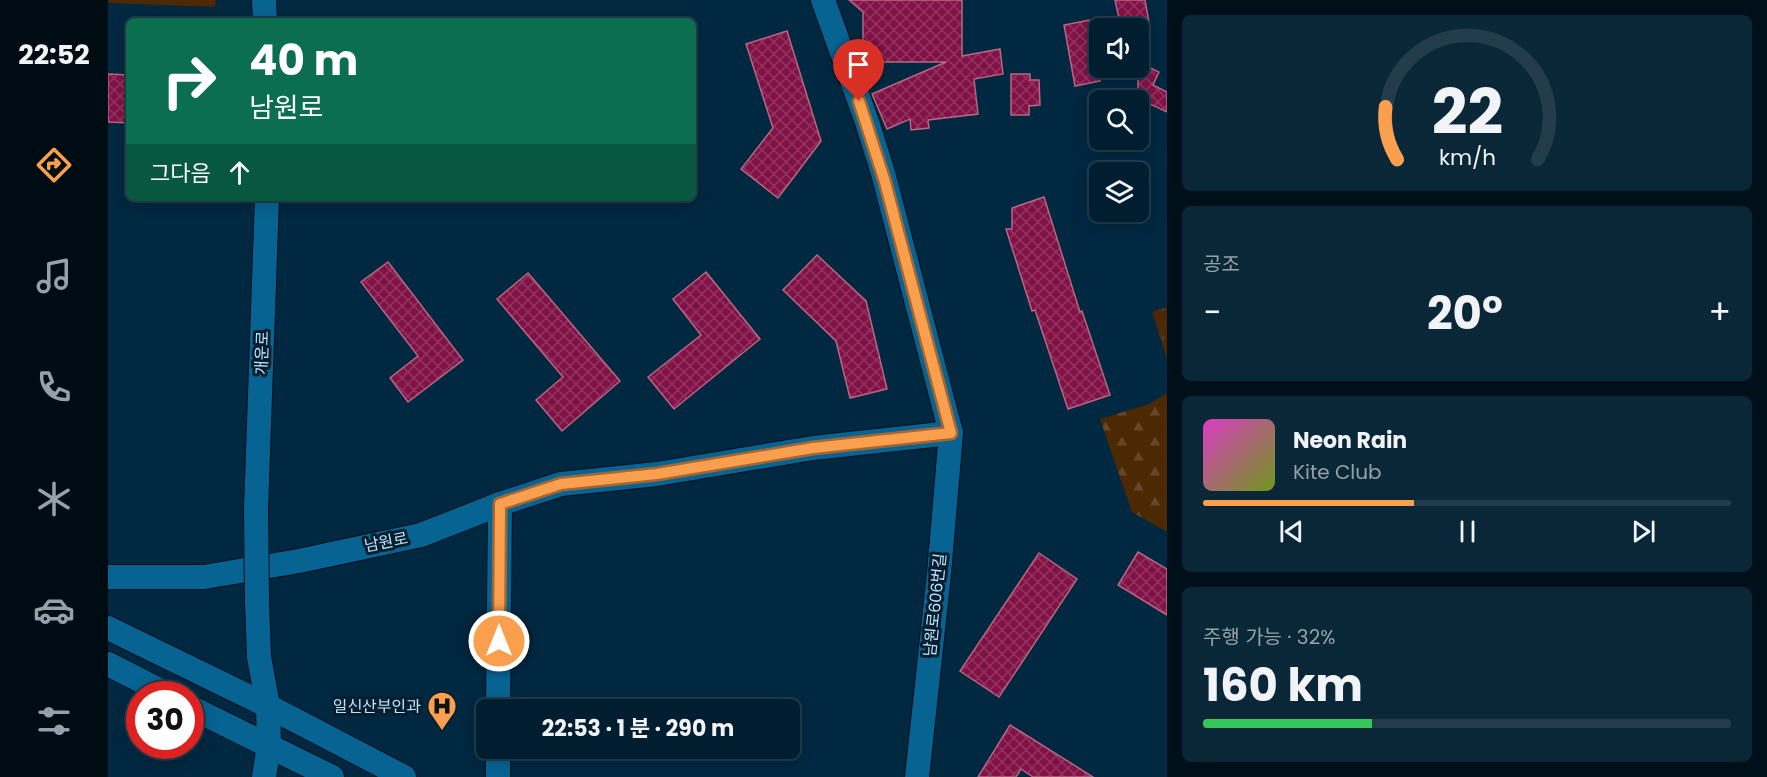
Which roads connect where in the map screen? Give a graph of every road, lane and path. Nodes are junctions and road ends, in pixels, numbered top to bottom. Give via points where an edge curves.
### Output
1 (264, 0) edge
2 (822, 0) edge
3 (265, 18) edge
4 (267, 201) edge
5 (951, 433) junction
6 (500, 504) junction
7 (108, 577) edge
8 (108, 628) edge
9 (108, 664) edge
10 (141, 681) edge
11 (498, 699) edge
12 (268, 706) junction
13 (204, 713) edge
14 (269, 745) junction
15 (498, 759) edge
16 (264, 777) edge
17 (332, 777) edge
18 (404, 777) edge
19 (498, 777) edge
20 (917, 777) edge

1 - 3 street
2 - 5 street, 남원로606번길 via 867,122
4 - 12 street, 개운로, bridge via 256,509 259,657
5 - 6 street, 남원로 via 813,448 657,474 561,484
5 - 20 street, 남원로606번길
6 - 7 street, 남원로 via 421,535 299,561 204,577
6 - 11 street
8 - 12 street
9 - 10 street
12 - 14 street
12 - 18 street
13 - 14 street
14 - 16 street
14 - 17 street
15 - 19 street

